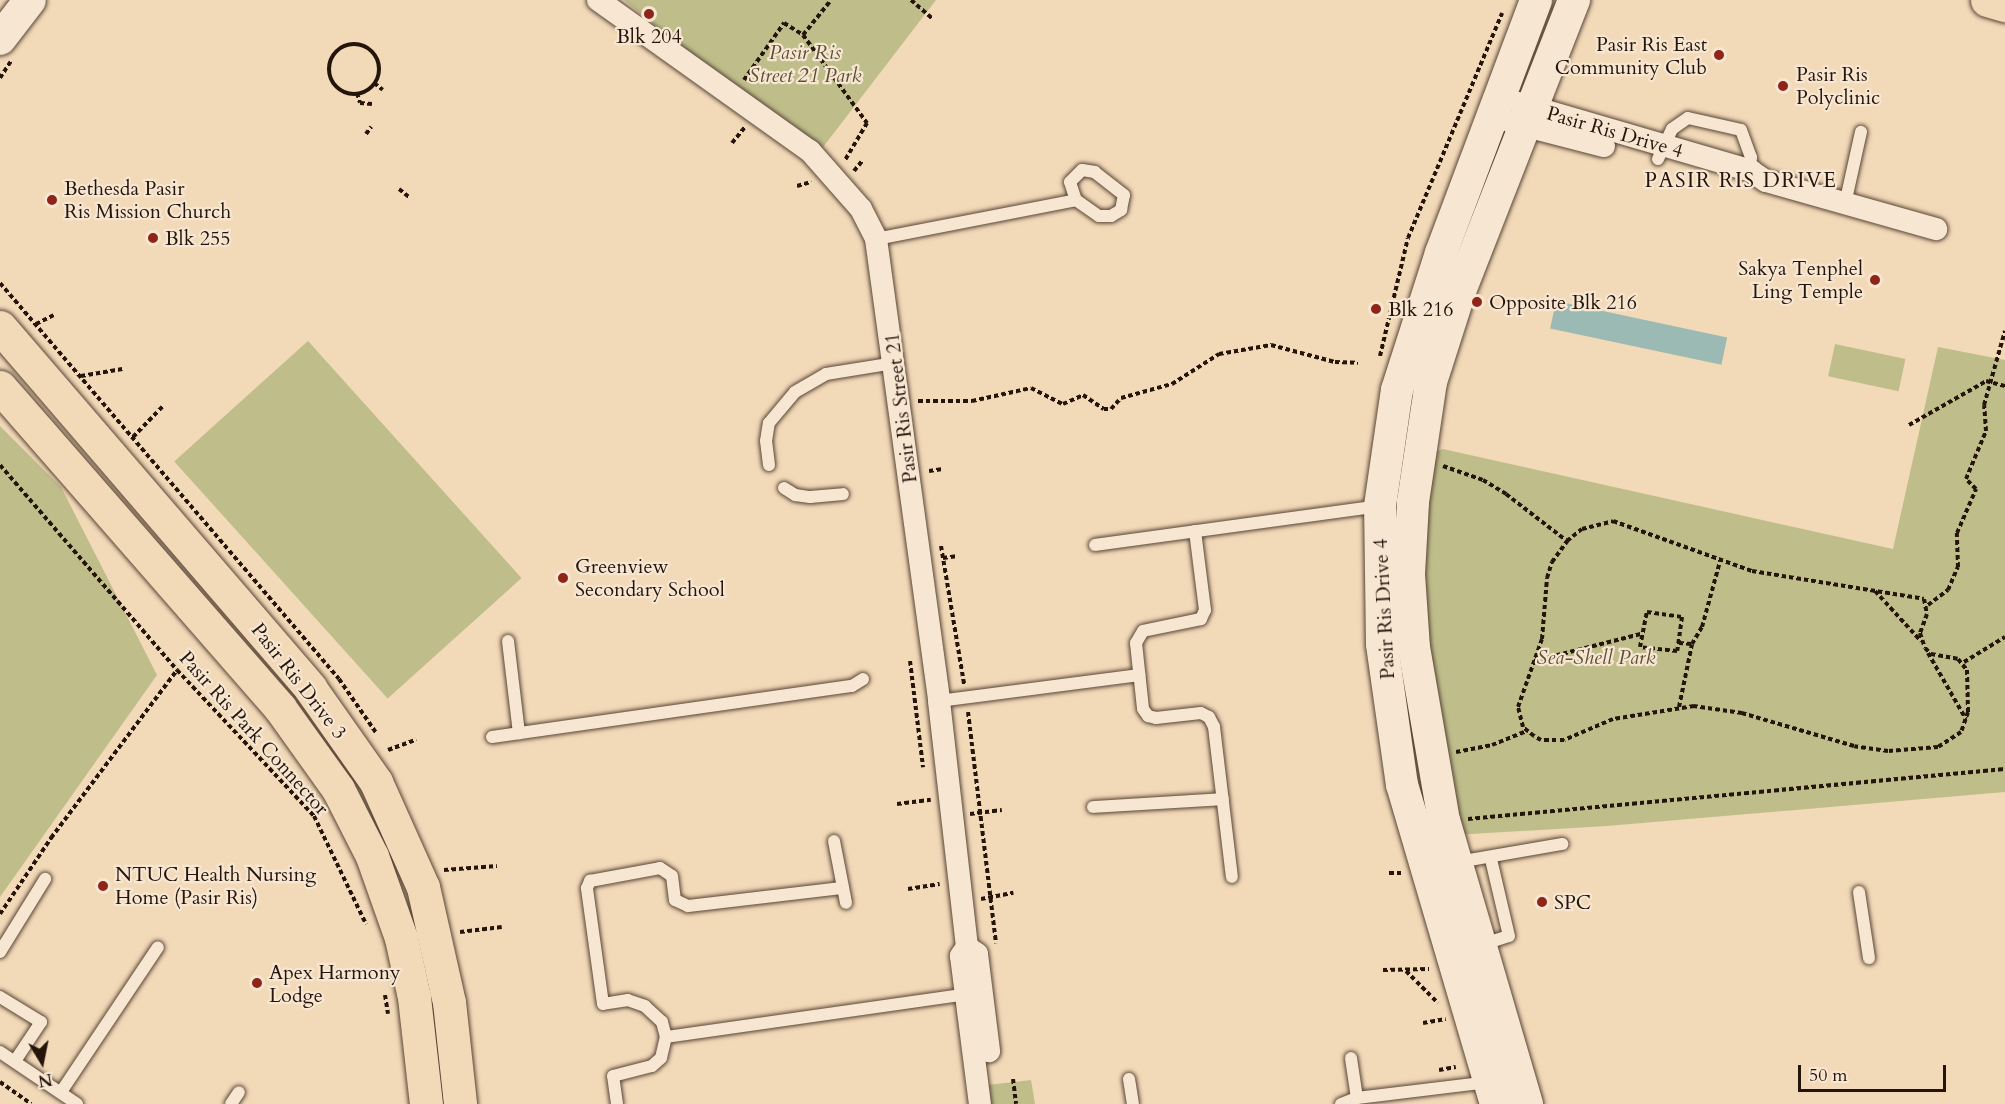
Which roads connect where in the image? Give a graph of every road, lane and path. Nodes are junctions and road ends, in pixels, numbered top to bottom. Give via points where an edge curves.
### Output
1 (30, 0) edge
2 (598, 0) edge
3 (831, 0) edge
4 (911, 0) edge
5 (1536, 0) edge
6 (1574, 0) edge
7 (1987, 0) edge
8 (2005, 5) edge
9 (933, 19) dead end
10 (802, 35) junction
11 (0, 39) edge
12 (374, 83) junction
13 (383, 90) dead end
14 (357, 93) junction
15 (733, 96) junction
16 (372, 104) dead end
17 (1497, 106) junction
18 (1528, 117) junction
19 (371, 127) dead end
20 (741, 132) dead end
21 (1861, 132) dead end
22 (366, 134) dead end
23 (732, 143) dead end
24 (1661, 152) junction
25 (863, 160) dead end
26 (857, 168) dead end
27 (835, 176) junction
28 (1755, 178) junction
29 (809, 182) dead end
30 (797, 186) dead end
31 (399, 189) dead end
32 (410, 198) dead end
33 (1076, 200) junction
34 (1845, 204) junction
35 (1936, 229) dead end
36 (876, 239) junction
37 (4, 288) dead end
38 (0, 292) edge
39 (54, 315) dead end
40 (36, 324) dead end
41 (0, 327) edge
42 (2005, 331) edge
43 (895, 363) junction
44 (1358, 363) dead end
45 (122, 369) dead end
46 (81, 376) dead end
47 (1992, 380) junction
48 (2005, 386) edge
49 (0, 387) edge
50 (163, 406) dead end
51 (919, 413) dead end
52 (1909, 425) dead end
53 (134, 437) dead end
54 (1419, 459) junction
55 (927, 460) dead end
56 (0, 465) edge
57 (769, 465) dead end
58 (944, 468) dead end
59 (928, 471) junction
60 (930, 482) dead end
61 (784, 488) dead end
62 (843, 494) dead end
63 (1397, 504) junction
64 (1195, 531) junction
65 (939, 537) dead end
66 (1566, 541) junction
67 (1095, 545) dead end
68 (958, 556) dead end
69 (943, 558) junction
70 (1720, 561) junction
71 (1875, 590) junction
72 (1928, 605) junction
73 (1641, 634) junction
74 (2005, 637) edge
75 (508, 642) dead end
76 (1921, 642) junction
77 (1679, 643) junction
78 (1692, 644) junction
79 (909, 648) dead end
80 (1925, 648) junction
81 (1534, 661) junction
82 (1964, 662) junction
83 (177, 670) junction
84 (1139, 675) junction
85 (863, 679) dead end
86 (967, 698) junction
87 (939, 701) junction
88 (1679, 707) junction
89 (1966, 720) junction
90 (1527, 731) junction
91 (519, 733) junction
92 (492, 737) dead end
93 (416, 740) dead end
94 (388, 750) dead end
95 (1449, 753) dead end
96 (2005, 769) edge
97 (924, 777) dead end
98 (926, 789) dead end
99 (938, 798) junction
100 (1223, 799) junction
101 (897, 804) dead end
102 (1093, 807) dead end
103 (1002, 810) dead end
104 (929, 811) dead end
105 (979, 813) junction
106 (1443, 821) junction
107 (834, 841) dead end
108 (1562, 844) dead end
109 (1491, 859) junction
110 (497, 866) dead end
111 (1427, 868) junction
112 (443, 870) dead end
113 (1389, 873) dead end
114 (936, 874) dead end
115 (1233, 877) dead end
116 (45, 879) dead end
117 (938, 885) junction
118 (842, 888) junction
119 (908, 888) dead end
120 (1858, 892) dead end
121 (1013, 893) dead end
122 (939, 896) dead end
123 (990, 897) junction
124 (846, 903) dead end
125 (0, 914) edge
126 (502, 927) dead end
127 (460, 932) dead end
128 (370, 934) dead end
129 (158, 947) dead end
130 (0, 952) edge
131 (997, 953) dead end
132 (1454, 956) junction
133 (1869, 958) dead end
134 (1383, 970) dead end
135 (1406, 971) junction
136 (384, 989) dead end
137 (974, 994) junction
138 (0, 997) edge
139 (1438, 1003) dead end
140 (1443, 1019) dead end
141 (389, 1023) dead end
142 (1423, 1023) dead end
143 (666, 1037) junction
144 (0, 1052) edge
145 (1351, 1058) dead end
146 (15, 1061) junction
147 (1456, 1067) dead end
148 (1438, 1071) dead end
149 (1013, 1078) dead end
150 (1129, 1079) dead end
151 (0, 1082) edge
152 (1508, 1091) edge
153 (62, 1092) junction
154 (238, 1092) dead end
155 (1357, 1098) junction
156 (31, 1104) edge
157 (77, 1104) edge
158 (231, 1104) edge
159 (426, 1104) edge
160 (460, 1104) edge
161 (617, 1104) edge
162 (980, 1104) edge
163 (995, 1104) edge
164 (1017, 1104) edge
165 (1132, 1104) edge
166 (1341, 1104) edge

1 - 11 street
2 - 15 street, Pasir Ris Street 21
3 - 10 path
4 - 9 path
5 - 17 street, Pasir Ris Drive 4
6 - 18 street, Pasir Ris Drive 4
7 - 8 main road
10 - 15 path via 784,23
10 - 27 path via 867,123
12 - 13 path
12 - 14 path
12 - 14 path via 378,74 375,56 360,44 341,47 330,63 332,81 339,89
14 - 16 path via 360,103
15 - 27 street, Pasir Ris Street 21 via 810,151
17 - 18 street, Pasir Ris Drive 4
17 - 63 street, Pasir Ris Drive 4 via 1441,253 1397,390
18 - 24 street, Pasir Ris Drive 4
18 - 54 street, Pasir Ris Drive 4 via 1460,291 1431,382
19 - 22 path
20 - 23 path
21 - 34 lane
24 - 28 street, Pasir Ris Drive 4
24 - 28 lane via 1672,129 1688,118 1741,130
25 - 26 path
27 - 36 street, Pasir Ris Street 21 via 861,209
28 - 34 street, Pasir Ris Drive 4
29 - 30 path
31 - 32 path
33 - 33 lane via 1070,182 1082,170 1095,172 1124,195 1120,210 1106,217
33 - 36 lane
34 - 35 street, Pasir Ris Drive 4
36 - 43 street, Pasir Ris Street 21
37 - 38 path
39 - 40 path
41 - 160 main road, Pasir Ris Drive 3 via 310,688 376,782 423,887 449,1002
42 - 47 path
43 - 57 lane via 826,374 795,392 770,423 766,441
43 - 87 street, Pasir Ris Street 21
44 - 51 path via 1335,362 1271,345 1219,354 1172,384 1121,399 1111,409 1097,406 1083,395 1063,404 1031,388 972,401 917,401
45 - 46 path
47 - 48 path
47 - 52 path
47 - 72 path via 1984,405 1986,430 1966,478 1976,489 1956,533 1959,567 1948,590
49 - 159 main road, Pasir Ris Drive 3 via 280,708 338,789 372,856 401,938 414,997
50 - 53 path
54 - 63 street, Pasir Ris Drive 4
54 - 66 path via 1483,480
55 - 59 path
56 - 83 path, Pasir Ris Park Connector
58 - 59 path
59 - 60 path
61 - 62 lane via 795,495 810,497
63 - 64 lane
63 - 106 street, Pasir Ris Drive 4 via 1409,574 1414,648
63 - 111 street, Pasir Ris Drive 4 via 1382,644 1402,785
64 - 67 lane
64 - 84 lane via 1205,610 1201,620 1191,624 1143,631 1138,636
65 - 69 path
66 - 70 path via 1582,528 1613,521
66 - 81 path via 1547,578 1544,627
68 - 69 path
69 - 86 path
70 - 71 path via 1806,583
70 - 78 path via 1702,627
71 - 72 path via 1917,596
71 - 76 path
72 - 76 path
73 - 77 path via 1642,648 1674,652
73 - 77 path via 1647,612 1679,616 1683,620
73 - 81 path
74 - 82 path
75 - 91 lane
76 - 80 path
77 - 78 path
78 - 88 path
79 - 97 path
80 - 82 path via 1931,654
80 - 89 path
81 - 90 path via 1518,707 1519,720
82 - 89 path
83 - 125 path via 51,838
83 - 128 path, Pasir Ris Park Connector via 314,816
84 - 86 lane
84 - 100 lane via 1143,709 1148,716 1201,713 1209,717
85 - 91 lane via 852,686
86 - 87 lane
86 - 105 path
87 - 99 street, Pasir Ris Street 21
88 - 89 path via 1742,713 1854,746 1888,751 1938,747 1952,741
88 - 90 path via 1613,719 1564,740 1541,740
90 - 95 path via 1492,745
91 - 92 lane
93 - 94 path
96 - 106 path
98 - 99 path
99 - 101 path
99 - 104 path
99 - 137 street, Pasir Ris Street 21 via 967,947 962,956
100 - 102 lane
100 - 115 lane
103 - 105 path
105 - 123 path
106 - 111 street, Pasir Ris Drive 4
107 - 118 lane
108 - 109 lane
109 - 111 lane
109 - 132 lane via 1509,936
110 - 112 path
111 - 113 path
111 - 132 street, Pasir Ris Drive 4
114 - 117 path
116 - 130 lane
117 - 119 path
117 - 122 path
118 - 124 lane
118 - 143 lane via 688,906 675,900 672,876 660,868 590,881 587,888 603,1004 628,1000 645,1006 662,1022
120 - 133 lane
121 - 123 path
123 - 131 path
126 - 127 path
129 - 153 lane
132 - 135 path
132 - 152 street, Pasir Ris Drive 4
134 - 135 path
135 - 139 path
136 - 141 path
137 - 143 lane
137 - 162 street, Pasir Ris Street 21
137 - 163 street, Pasir Ris Street 21
138 - 146 lane via 41,1022
140 - 142 path
143 - 161 lane via 661,1058 652,1066 613,1076
144 - 146 lane
145 - 155 lane
146 - 153 lane
147 - 148 path
149 - 164 path
150 - 165 lane
151 - 156 path
152 - 155 lane
153 - 157 lane
154 - 158 lane
155 - 166 lane

